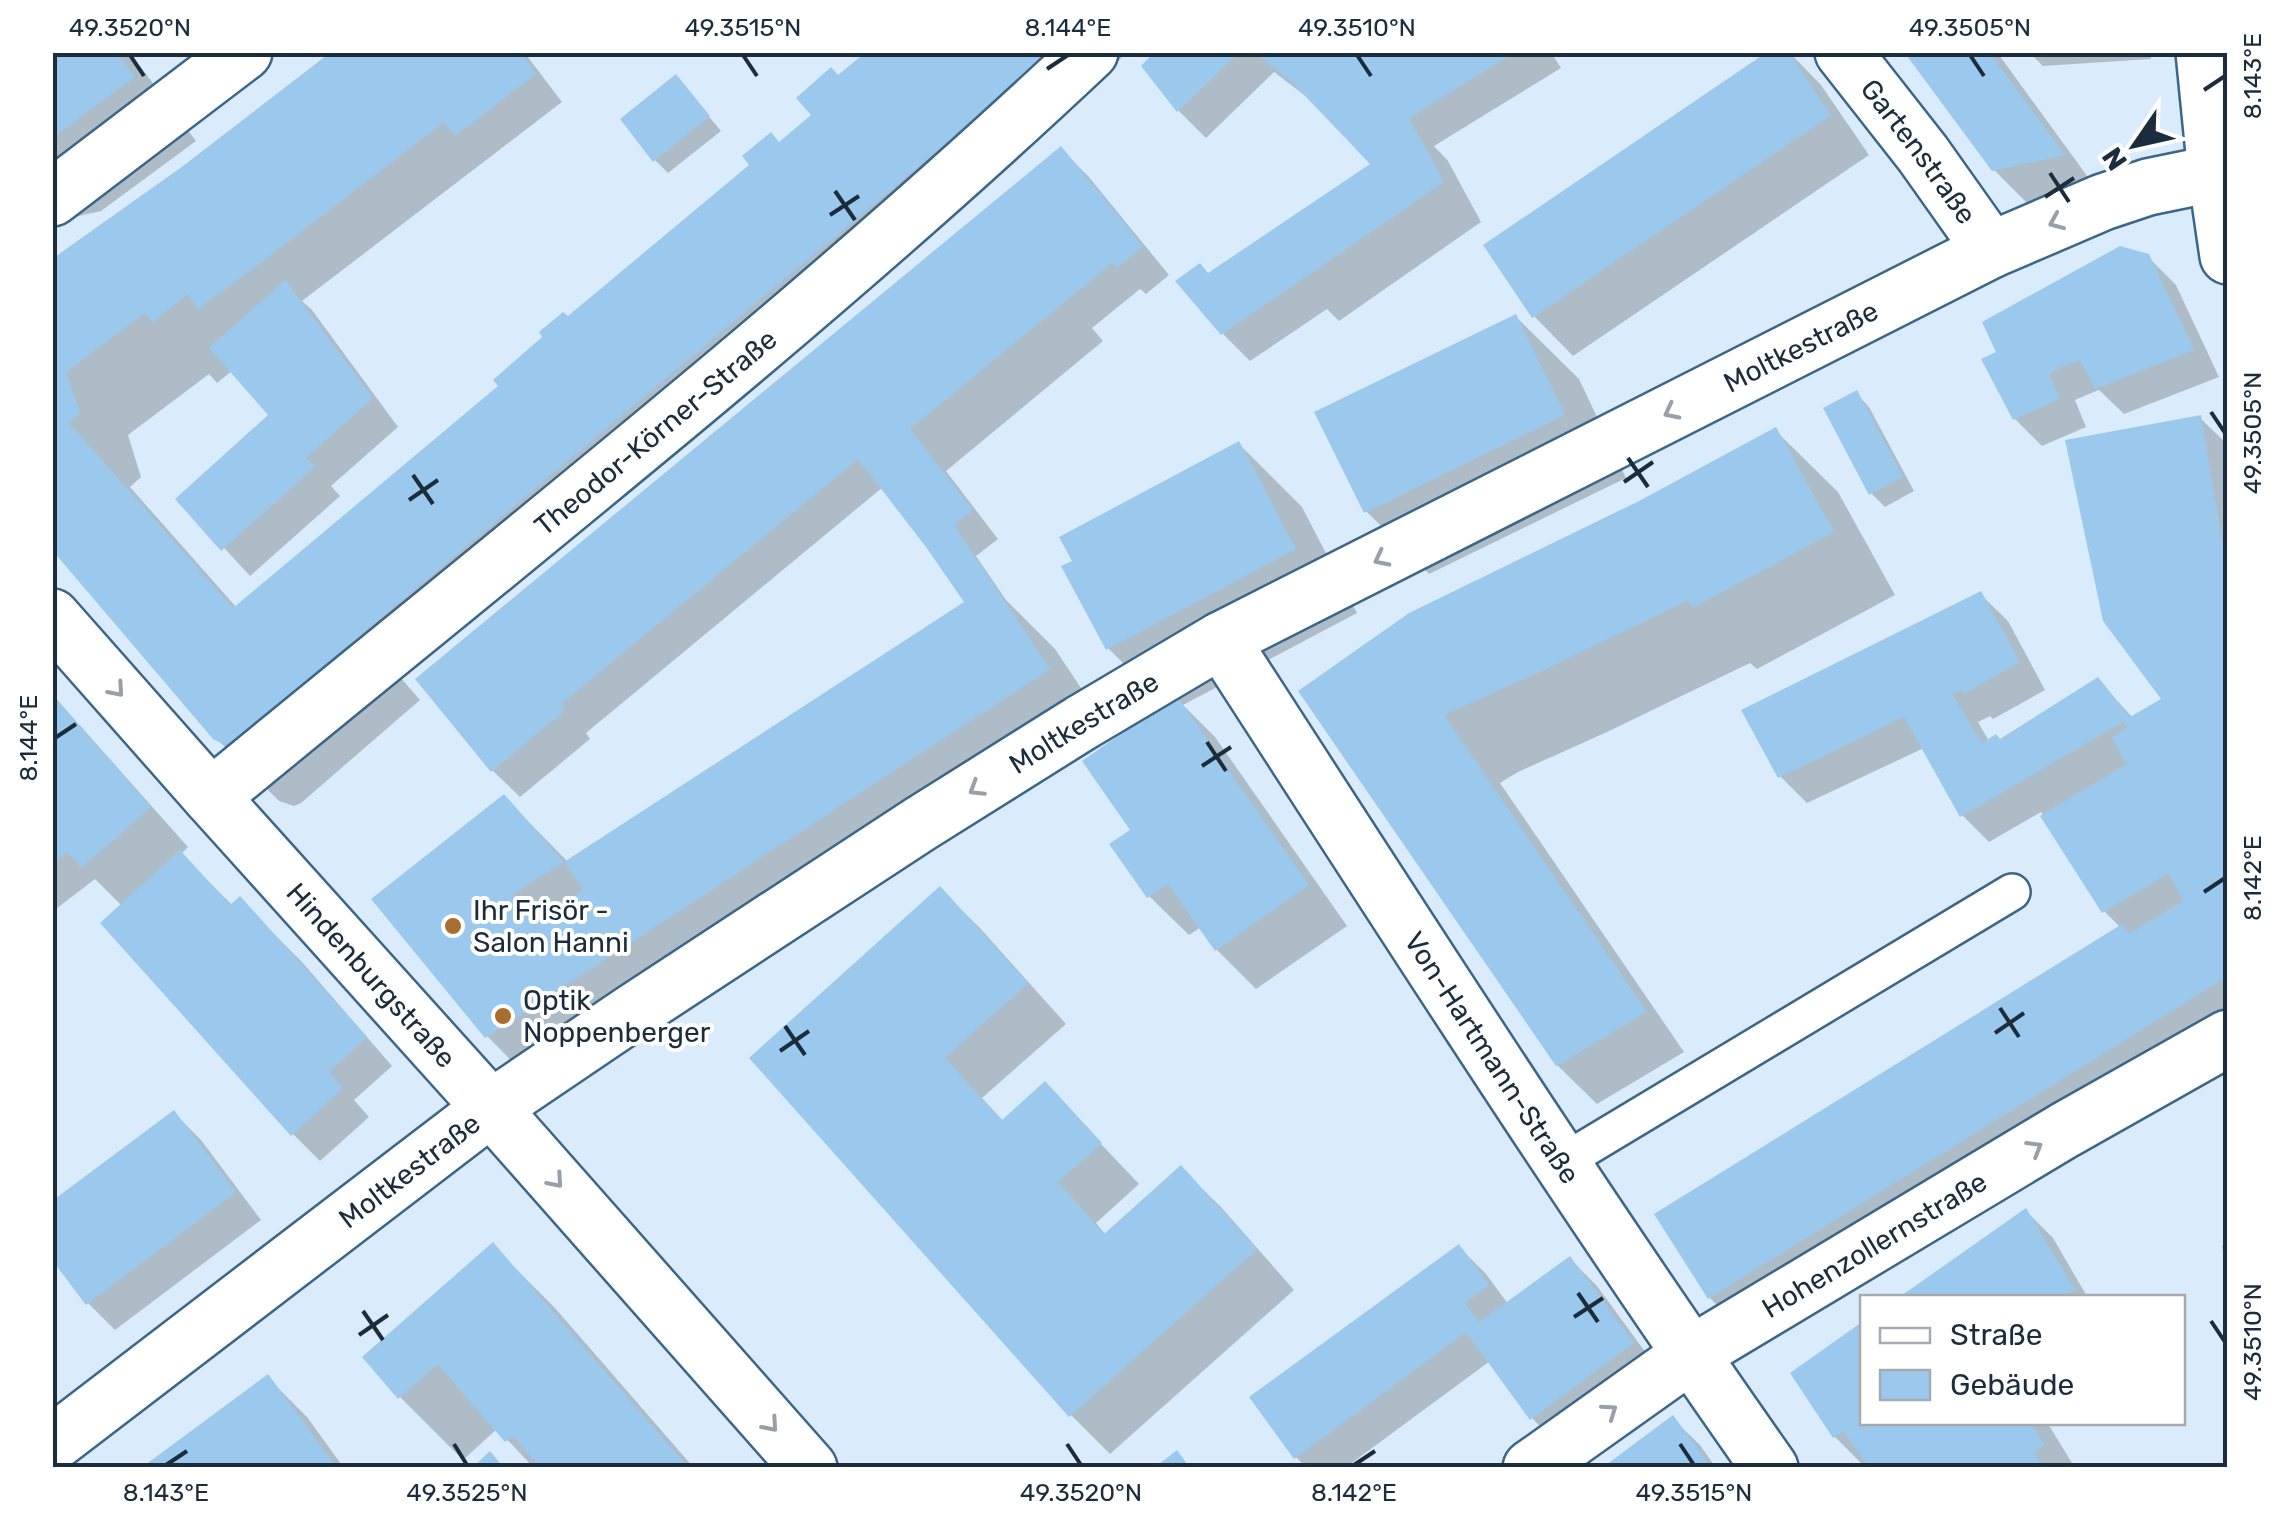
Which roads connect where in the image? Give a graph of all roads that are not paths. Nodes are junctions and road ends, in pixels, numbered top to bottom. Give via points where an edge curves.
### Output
1 (244, 52) edge
2 (1090, 52) edge
3 (1843, 52) edge
4 (2204, 52) edge
5 (2216, 173) junction
6 (52, 198) edge
7 (1991, 250) junction
8 (2228, 256) edge
9 (52, 617) edge
10 (1222, 640) junction
11 (211, 798) junction
12 (2012, 892) dead end
13 (2228, 1038) edge
14 (492, 1108) junction
15 (1561, 1163) junction
16 (1690, 1355) junction
17 (52, 1444) edge
18 (808, 1468) edge
19 (1531, 1468) edge
20 (1770, 1468) edge

1 - 6 street
2 - 11 street, Theodor-Körner-Straße via 833,285
3 - 7 street, Gartenstraße
4 - 5 street
5 -> 7 street, Moltkestraße via 2102,202
5 - 8 street
7 -> 10 street, Moltkestraße
9 -> 11 street, Hindenburgstraße
10 -> 14 street, Moltkestraße via 936,814
10 - 15 street, Von-Hartmann-Straße
11 - 14 street, Hindenburgstraße
12 - 15 lane
16 -> 13 street, Hohenzollernstraße
14 - 17 street, Moltkestraße
14 -> 18 street, Hindenburgstraße
15 - 16 street, Von-Hartmann-Straße
19 -> 16 street, Hohenzollernstraße
16 - 20 street, Von-Hartmann-Straße

